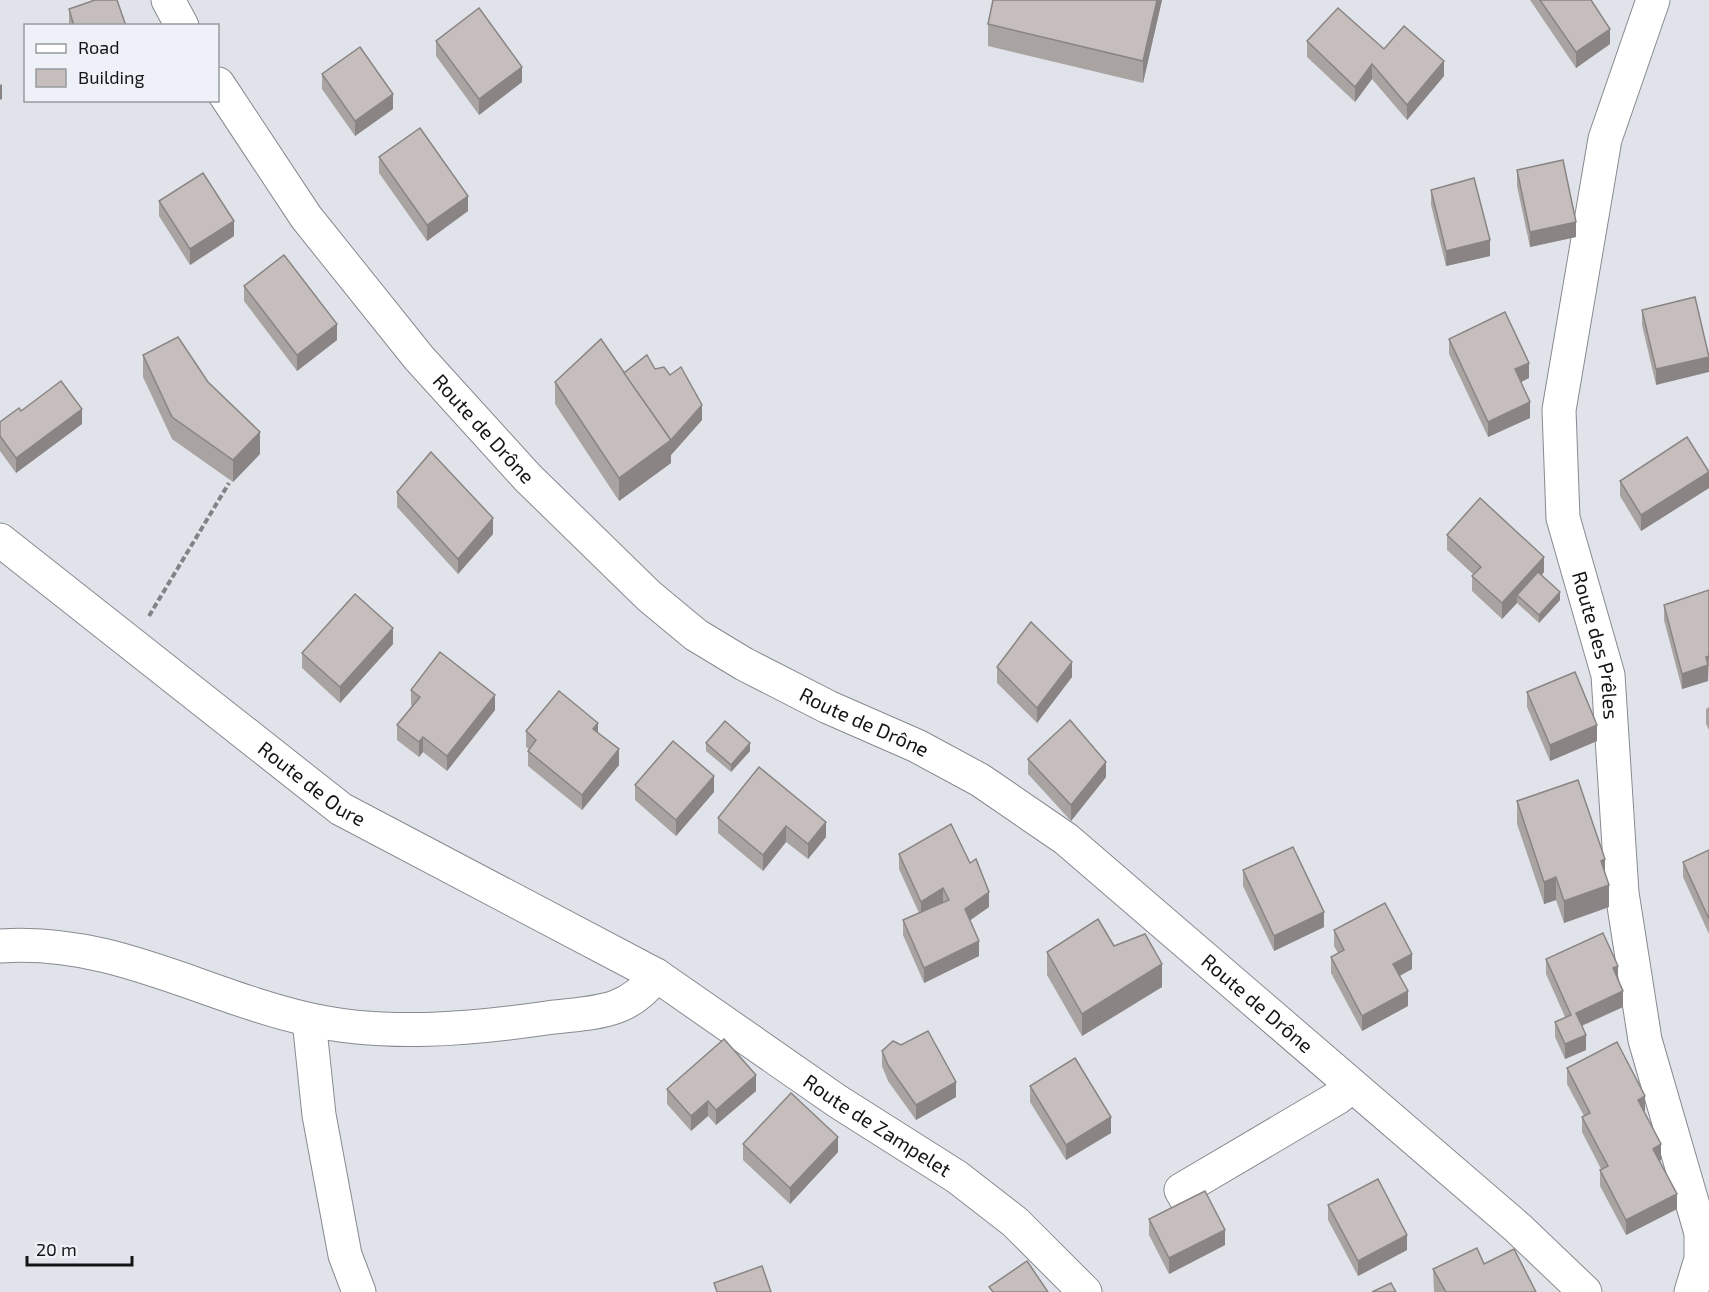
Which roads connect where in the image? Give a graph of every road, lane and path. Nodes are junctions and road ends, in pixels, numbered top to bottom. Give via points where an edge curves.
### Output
1 (168, 0) edge
2 (1653, 0) edge
3 (181, 24) edge
4 (219, 86) edge
5 (229, 483) edge
6 (0, 540) edge
7 (147, 619) dead end
8 (0, 946) edge
9 (656, 975) junction
10 (309, 1020) junction
11 (1352, 1086) junction
12 (1189, 1204) edge
13 (358, 1292) edge
14 (1085, 1292) edge
15 (1585, 1292) edge
16 (1691, 1292) edge

1 - 3 street
2 - 16 street, Route des Prêles via 1605,139 1559,410 1563,518 1608,675 1622,893 1645,1040 1701,1233 1701,1258
4 - 11 street, Route de Drône via 306,217 419,358 528,478 649,596 696,635 744,664 917,746 1028,812 1101,867
5 - 7 path
6 - 9 street, Route de Oure via 341,809
8 - 10 street via 51,945 109,956
9 - 10 street via 630,1003 499,1025 371,1028
9 - 14 street, Route de Zampelet via 837,1101 957,1177 1015,1222
10 - 13 street via 319,1115 345,1255
11 - 12 street via 1180,1190
11 - 15 street, Route de Drône via 1518,1228

